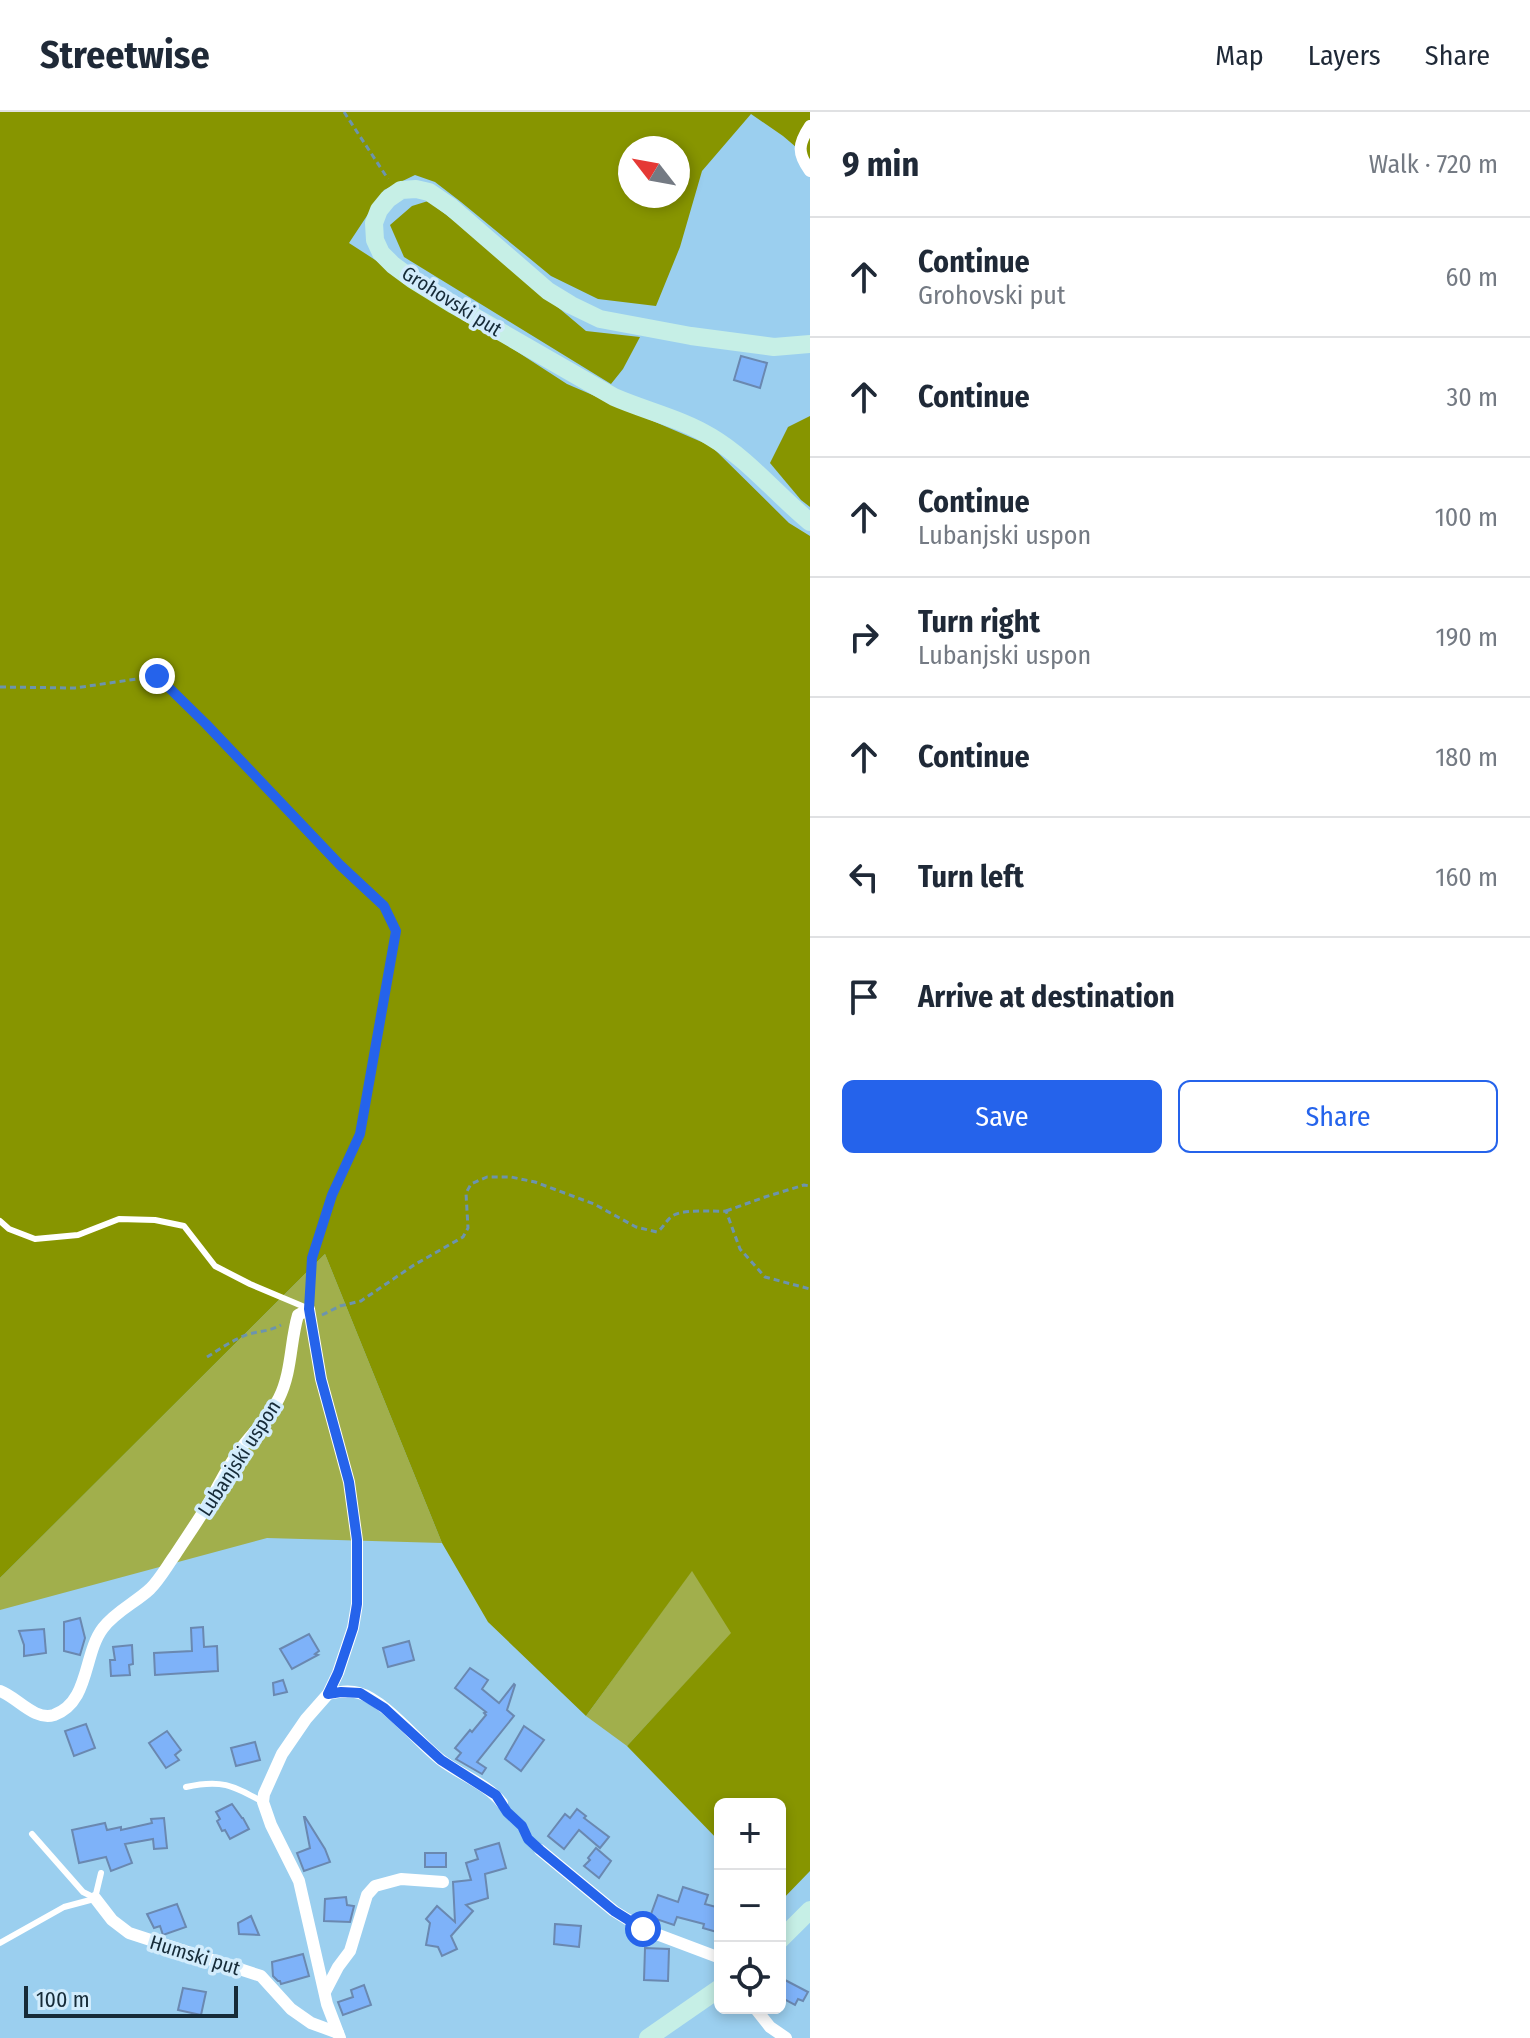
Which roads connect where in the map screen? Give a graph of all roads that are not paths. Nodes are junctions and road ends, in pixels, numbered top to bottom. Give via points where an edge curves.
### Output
1 (810, 126) edge
2 (810, 171) edge
3 (810, 344) edge
4 (810, 522) edge
5 (0, 1221) edge
6 (307, 1315) junction
7 (0, 1691) edge
8 (328, 1694) junction
9 (186, 1787) dead end
10 (263, 1802) junction
11 (502, 1803) road end
12 (32, 1834) dead end
13 (540, 1850) road end
14 (101, 1873) dead end
15 (443, 1882) dead end
16 (95, 1898) junction
17 (810, 1910) edge
18 (786, 1934) edge
19 (0, 1943) edge
20 (714, 1956) edge
21 (325, 1992) junction
22 (714, 1992) edge
23 (760, 2014) edge
24 (339, 2036) edge
25 (648, 2038) edge
26 (786, 2038) edge

1 - 2 street via 800,150
3 - 4 main road, Grohovski put via 774,347 600,319 548,291 429,192 401,190 388,199 374,223 381,253 412,279 614,397 714,438
5 - 6 lane via 35,1239 78,1235 119,1219 184,1226 215,1266
6 - 7 street, Lubanjski uspon via 293,1332 278,1399 163,1572 98,1635 72,1703 52,1716 41,1715
6 - 8 street via 349,1482 357,1540 353,1628
8 - 10 street via 282,1754
8 - 11 street via 360,1693 384,1708 441,1760
9 - 10 lane via 227,1784
10 - 21 street via 299,1881
12 - 16 lane via 83,1892
13 - 20 street via 643,1929
14 - 16 lane
15 - 21 street via 401,1879 375,1886 367,1895 350,1951
16 - 19 lane via 64,1907
16 - 24 street, Humski put via 129,1933 261,1976 291,2009
17 - 18 main road
21 - 24 street
22 - 25 main road
23 - 26 street

